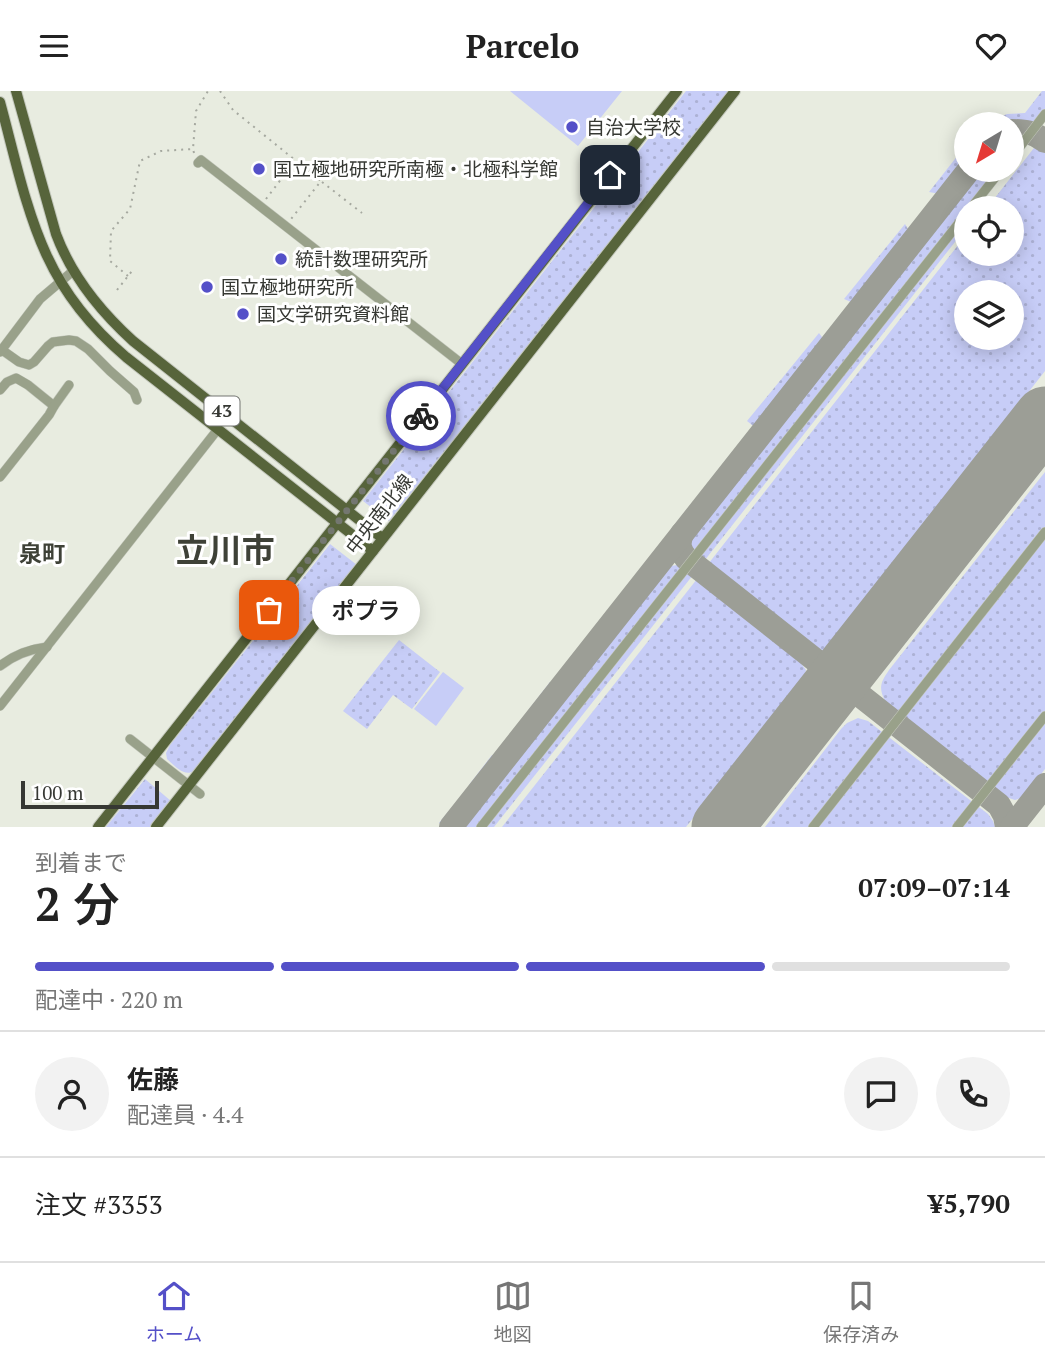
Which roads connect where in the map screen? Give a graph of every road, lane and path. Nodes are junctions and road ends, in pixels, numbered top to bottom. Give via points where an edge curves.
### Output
1 (16, 91) edge
2 (208, 91) edge
3 (220, 91) edge
4 (677, 91) edge
5 (735, 91) edge
6 (0, 102) edge
7 (1045, 114) edge
8 (1024, 141) edge
9 (193, 149) junction
10 (295, 160) junction
11 (199, 162) joint
12 (321, 181) junction
13 (992, 182) edge
14 (980, 196) edge
15 (260, 207) junction
16 (362, 213) dead end
17 (285, 227) junction
18 (954, 229) edge
19 (73, 271) junction
20 (132, 271) dead end
21 (128, 276) junction
22 (60, 282) junction
23 (117, 290) dead end
24 (1, 351) edge
25 (462, 364) junction
26 (69, 385) dead end
27 (0, 390) edge
28 (136, 400) dead end
29 (54, 405) junction
30 (218, 429) junction
31 (0, 477) edge
32 (348, 510) junction
33 (337, 524) junction
34 (1045, 531) edge
35 (383, 538) junction
36 (373, 551) junction
37 (47, 647) junction
38 (0, 666) edge
39 (1, 702) edge
40 (1045, 716) edge
41 (130, 739) dead end
42 (153, 758) junction
43 (189, 785) junction
44 (200, 794) dead end
45 (98, 827) edge
46 (156, 827) edge
47 (481, 827) edge
48 (813, 827) edge
49 (957, 827) edge

1 - 19 main road, 43 via 53,226
2 - 9 path via 196,111
3 - 10 path via 233,110
4 - 25 main road, 中央南北線
5 - 35 main road, 中央南北線
6 - 22 main road, 43 via 35,228
7 - 8 street
9 - 11 path
9 - 21 path via 161,151 140,161 130,209 111,231 110,261
10 - 12 path
10 - 15 path
11 - 15 street
12 - 16 path
12 - 17 path
13 - 14 street
15 - 17 street
17 - 25 street via 380,306
18 - 47 street
19 - 22 street
19 - 32 main road, 43 via 133,341
20 - 21 path
21 - 23 path
22 - 24 street via 40,299
22 - 30 main road, 43 via 114,347
24 - 28 street via 29,365 54,342 76,341 134,392
25 - 32 main road, 中央南北線
26 - 29 street
27 - 29 street via 16,378
29 - 31 street
30 - 33 main road, 43
30 - 37 street
32 - 33 main road, 中央南北線
32 - 35 main road, 43
33 - 36 main road, 43
33 - 42 main road, 中央南北線
34 - 48 street
35 - 36 main road, 中央南北線
36 - 43 main road, 中央南北線
37 - 38 street
37 - 39 street
40 - 49 street
41 - 42 street
42 - 43 street
42 - 45 main road, 中央南北線
43 - 44 street
43 - 46 main road, 中央南北線

